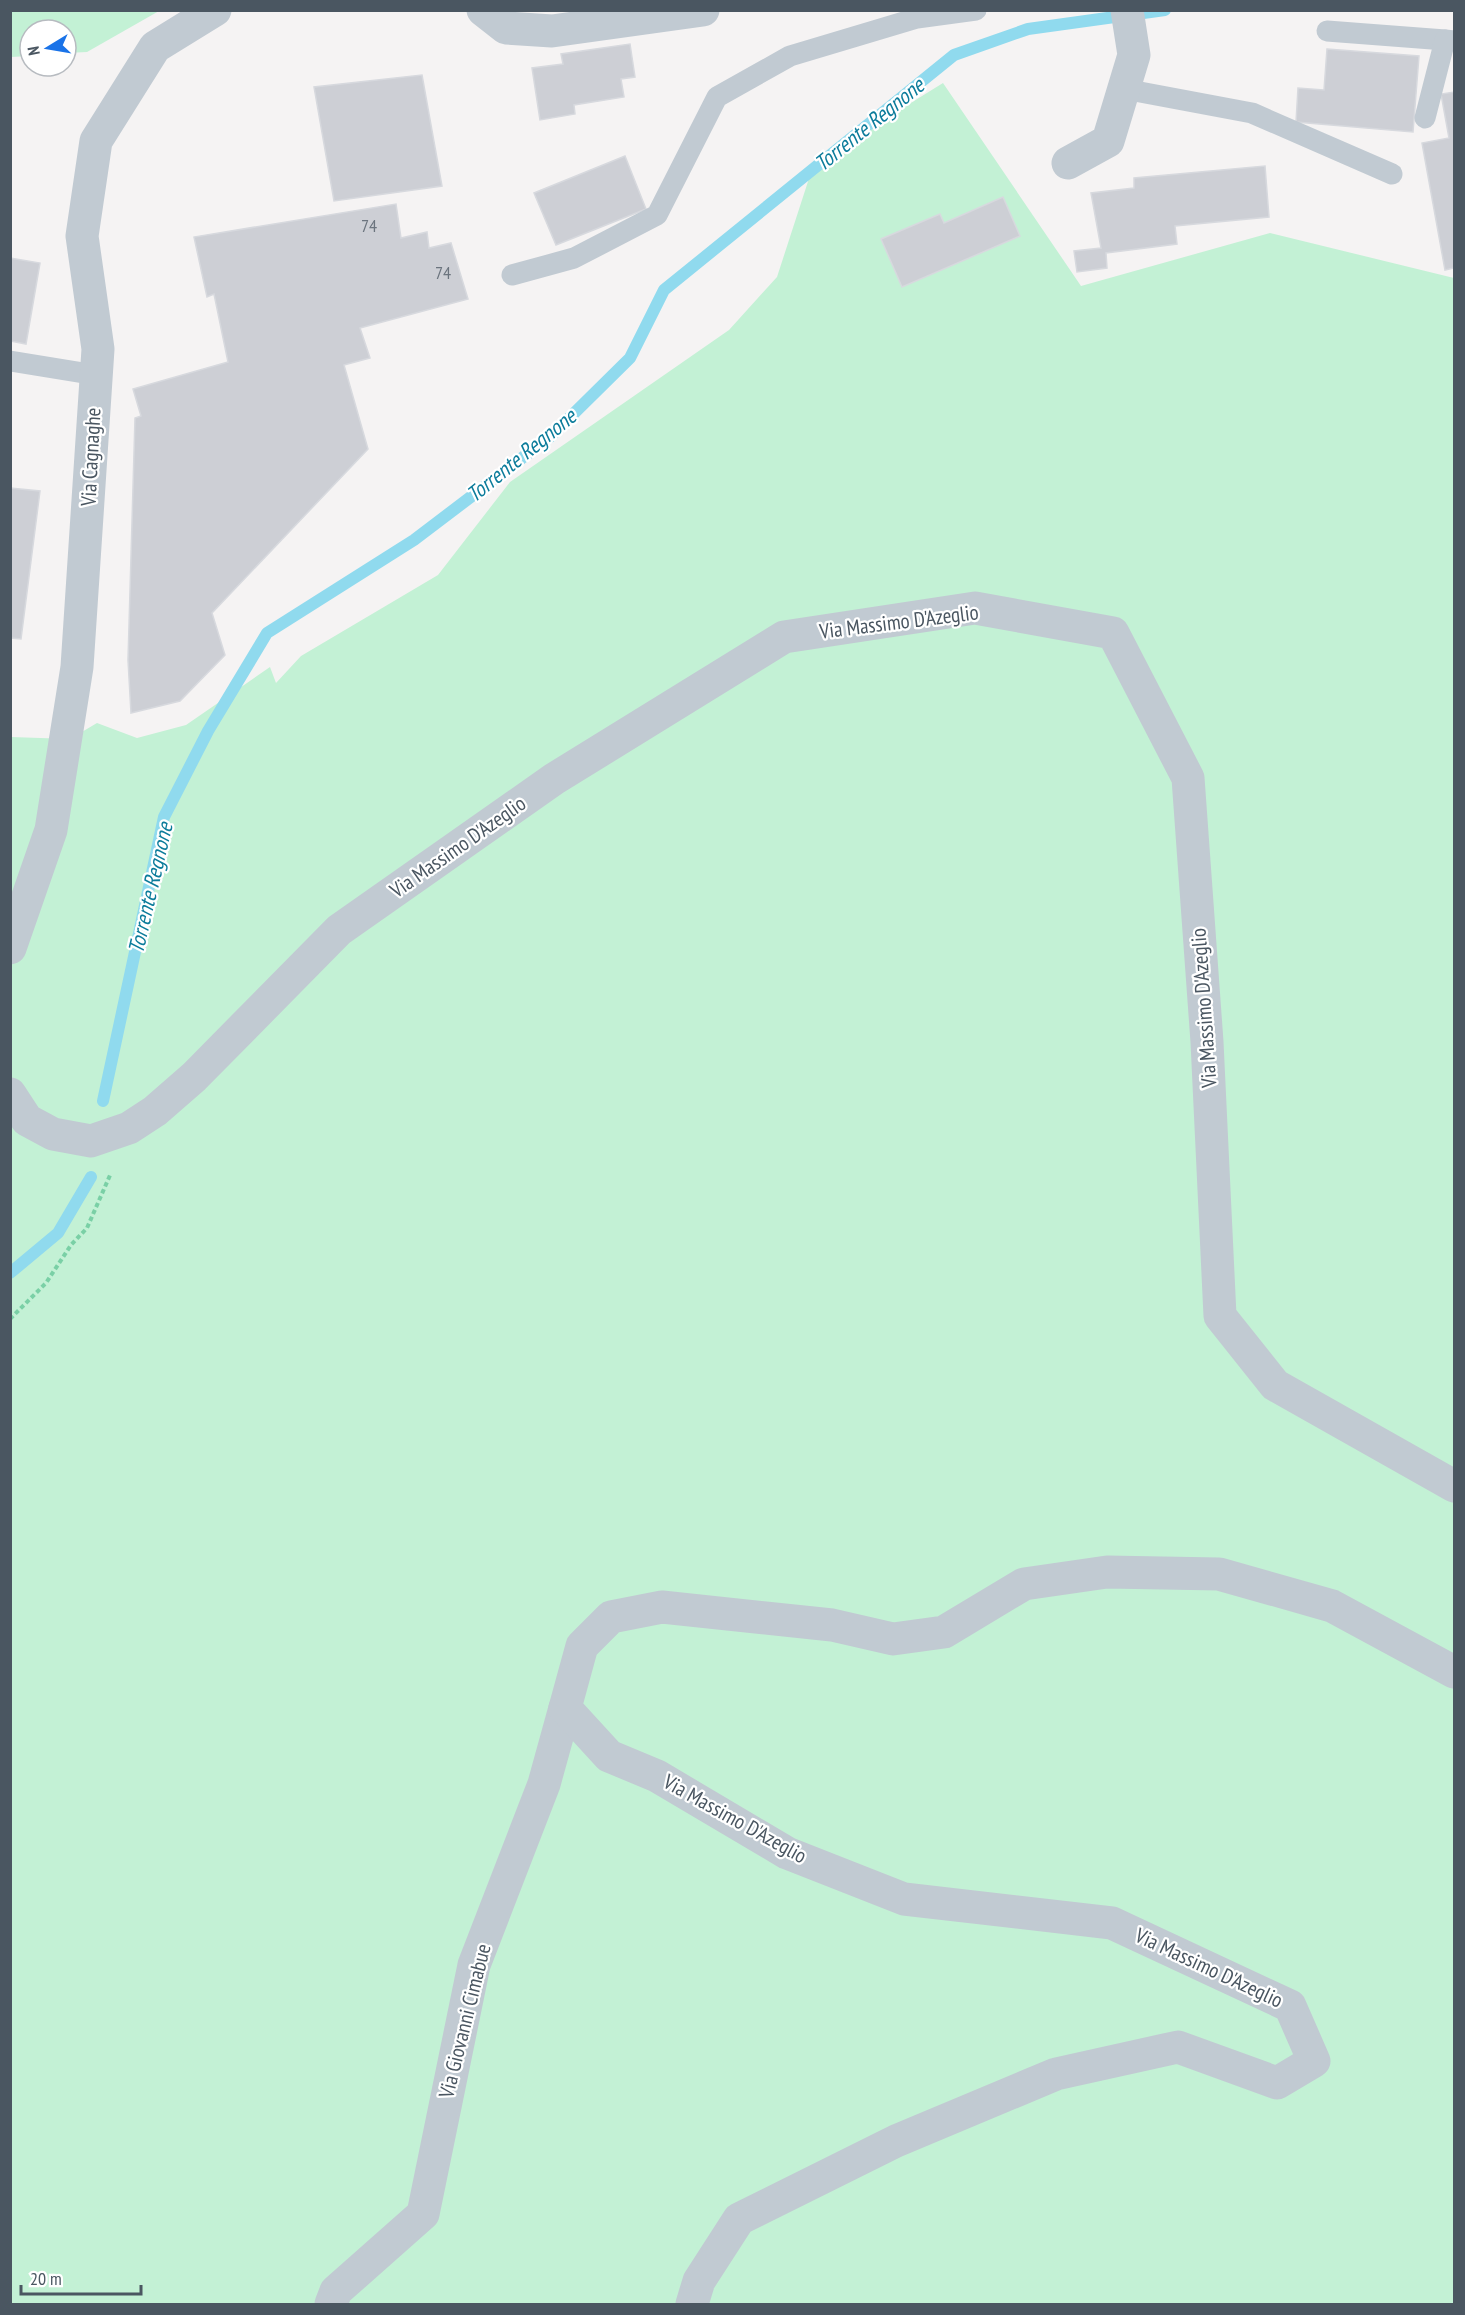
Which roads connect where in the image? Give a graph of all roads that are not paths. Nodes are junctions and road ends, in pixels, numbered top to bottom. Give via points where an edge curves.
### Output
1 (215, 10) edge
2 (483, 10) edge
3 (703, 10) edge
4 (976, 10) edge
5 (1127, 10) edge
6 (1327, 32) dead end
7 (1450, 41) edge
8 (1124, 90) junction
9 (1425, 118) dead end
10 (1068, 163) dead end
11 (1392, 174) dead end
12 (512, 275) dead end
13 (10, 361) edge
14 (96, 375) junction
15 (10, 948) edge
16 (10, 1095) edge
17 (1455, 1486) edge
18 (1455, 1672) edge
19 (565, 1708) junction
20 (331, 2304) edge
21 (692, 2304) edge

1 - 14 street, Via Cagnaghe via 155,47 96,141 82,236 98,349
2 - 3 street via 506,28 552,31
4 - 12 lane via 917,18 790,56 726,92 717,98 657,215 574,258
5 - 8 street via 1134,55
6 - 7 lane
7 - 9 lane
8 - 10 street via 1108,141
8 - 11 lane via 1252,113
13 - 14 lane
14 - 15 street, Via Cagnaghe via 77,667 51,830
16 - 17 street, Via Massimo D'Azeglio via 27,1120 53,1134 91,1141 129,1128 194,1077 339,930 554,779 784,637 975,608 1113,633 1188,778 1207,1042 1220,1316 1275,1385
18 - 19 street via 1332,1606 1219,1574 1107,1572 1024,1584 944,1632 892,1639 832,1625 662,1607 611,1617 582,1646
19 - 20 street, Via Giovanni Cimabue via 544,1784 474,1965 423,2214 336,2291
19 - 21 street, Via Massimo D'Azeglio via 609,1756 657,1776 787,1853 904,1899 1112,1923 1290,2006 1314,2061 1277,2083 1178,2047 1056,2074 896,2141 740,2219 699,2281

